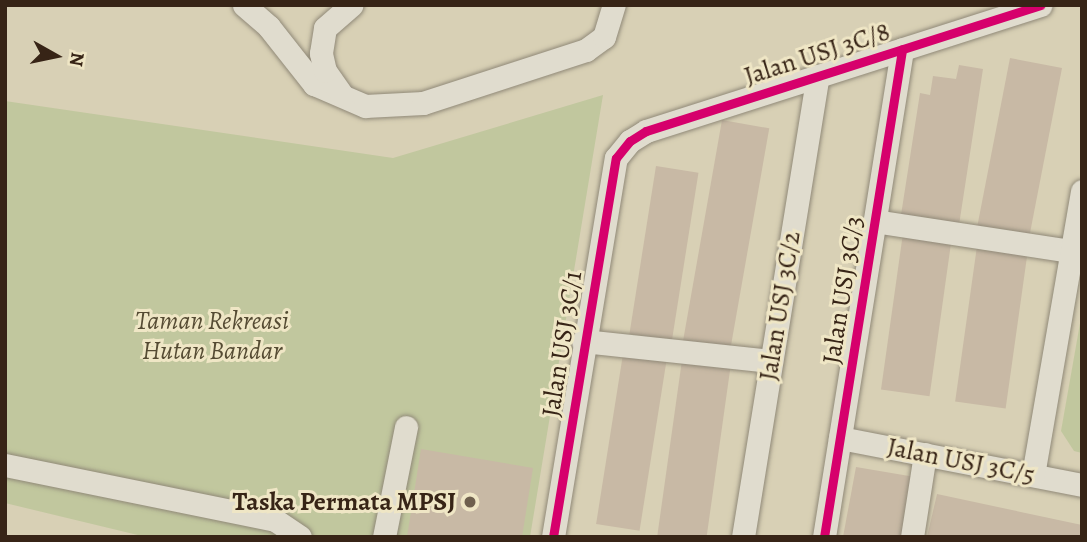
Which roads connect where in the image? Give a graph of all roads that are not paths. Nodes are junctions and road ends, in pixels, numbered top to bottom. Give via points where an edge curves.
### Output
1 (244, 5) edge
2 (351, 5) edge
3 (614, 5) edge
4 (1040, 5) edge
5 (902, 49) junction
6 (818, 76) junction
7 (348, 101) junction
8 (616, 158) joint
9 (1082, 191) edge
10 (875, 220) junction
11 (1070, 251) junction
12 (583, 341) junction
13 (771, 362) junction
14 (405, 427) dead end
15 (840, 438) junction
16 (925, 454) junction
17 (5, 465) edge
18 (1033, 475) junction
19 (1082, 485) edge
20 (300, 537) edge
21 (384, 537) edge
22 (553, 537) edge
23 (743, 537) edge
24 (824, 537) edge
25 (912, 537) edge

1 - 7 street via 269,27 314,84
2 - 7 street via 325,28 321,53 334,87
3 - 7 street via 604,37 586,50 423,103 365,106
4 - 5 street, Jalan USJ 3C/8
5 - 6 street, Jalan USJ 3C/8
5 - 10 street, Jalan USJ 3C/3
6 - 8 street, Jalan USJ 3C/8 via 646,131
6 - 13 street, Jalan USJ 3C/2
8 - 12 street, Jalan USJ 3C/1
9 - 11 street
10 - 11 street
10 - 15 street, Jalan USJ 3C/3
11 - 18 street
12 - 13 street
12 - 22 street, Jalan USJ 3C/1
13 - 23 street, Jalan USJ 3C/2
14 - 21 street
15 - 16 street, Jalan USJ 3C/5
15 - 24 street, Jalan USJ 3C/3
16 - 18 street, Jalan USJ 3C/5
16 - 25 street
17 - 20 street via 275,520
18 - 19 street, Jalan USJ 3C/5

